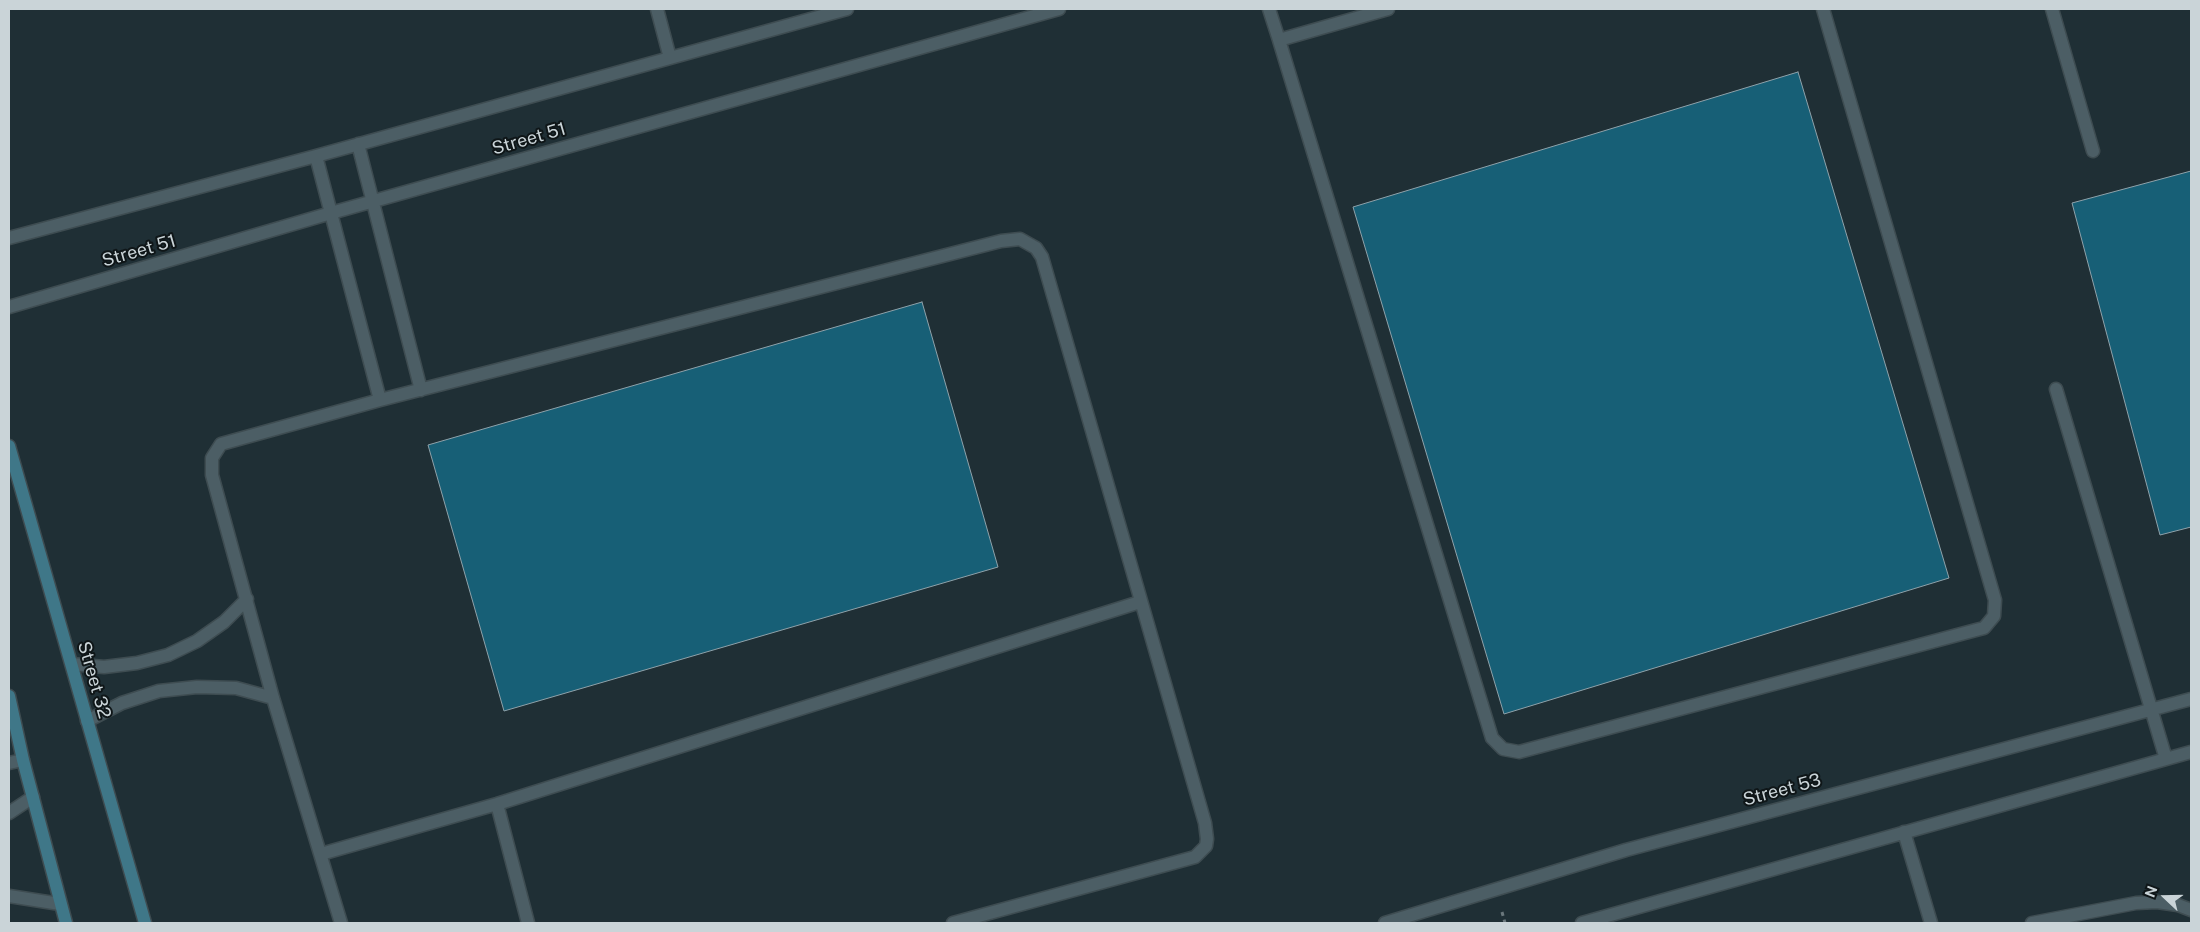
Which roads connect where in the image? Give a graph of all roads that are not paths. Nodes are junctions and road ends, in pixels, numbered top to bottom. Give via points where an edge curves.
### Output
1 (657, 9) edge
2 (847, 9) edge
3 (1059, 9) edge
4 (1270, 9) edge
5 (1388, 9) edge
6 (1823, 9) edge
7 (2052, 9) edge
8 (1279, 40) junction
9 (670, 58) junction
10 (358, 144) junction
11 (2093, 151) dead end
12 (316, 156) junction
13 (372, 201) junction
14 (331, 213) junction
15 (9, 238) edge
16 (9, 307) edge
17 (2056, 389) dead end
18 (421, 390) junction
19 (380, 400) junction
20 (9, 446) edge
21 (247, 599) junction
22 (1140, 602) junction
23 (72, 664) junction
24 (9, 698) edge
25 (273, 698) junction
26 (2191, 699) edge
27 (2152, 710) junction
28 (87, 721) junction
29 (2191, 752) edge
30 (2166, 759) junction
31 (22, 760) junction
32 (9, 763) edge
33 (33, 797) junction
34 (496, 804) junction
35 (9, 814) edge
36 (1904, 832) junction
37 (322, 854) junction
38 (9, 896) edge
39 (60, 904) junction
40 (2191, 910) edge
41 (66, 923) edge
42 (145, 923) edge
43 (341, 923) edge
44 (528, 923) edge
45 (953, 923) edge
46 (1385, 923) edge
47 (1582, 923) edge
48 (1931, 923) edge
49 (2032, 923) edge

1 - 9 street
2 - 9 street
3 - 13 street, Street 51
4 - 8 street
5 - 8 street
6 - 8 street via 1995,600 1994,616 1984,628 1519,752 1504,749 1492,738
7 - 11 street
9 - 10 street
10 - 12 street
10 - 13 street
12 - 14 street
12 - 15 street
13 - 14 street, Street 51
13 - 18 street
14 - 16 street, Street 51
14 - 19 street
17 - 27 street
18 - 19 street
18 - 22 street via 1000,241 1020,239 1036,248 1042,257
19 - 21 street via 229,441 216,450 212,458 212,475
20 - 23 main road, Street 32
21 - 23 street via 224,622 197,641 168,655 120,665
21 - 25 street
22 - 34 street
22 - 45 street via 1205,823 1206,846 1187,860
23 - 28 main road, Street 32
24 - 31 main road
25 - 28 street via 236,688 197,687 159,691 122,703
25 - 37 street
26 - 27 street, Street 53
27 - 30 street
27 - 46 street, Street 53 via 1626,850
28 - 42 main road, Street 32
29 - 30 street
30 - 36 street
31 - 32 street
31 - 33 main road
33 - 35 street
33 - 39 main road
34 - 37 street
34 - 44 street
36 - 47 street
36 - 48 street
37 - 43 street
38 - 39 street
39 - 41 main road
40 - 49 street via 2150,902

